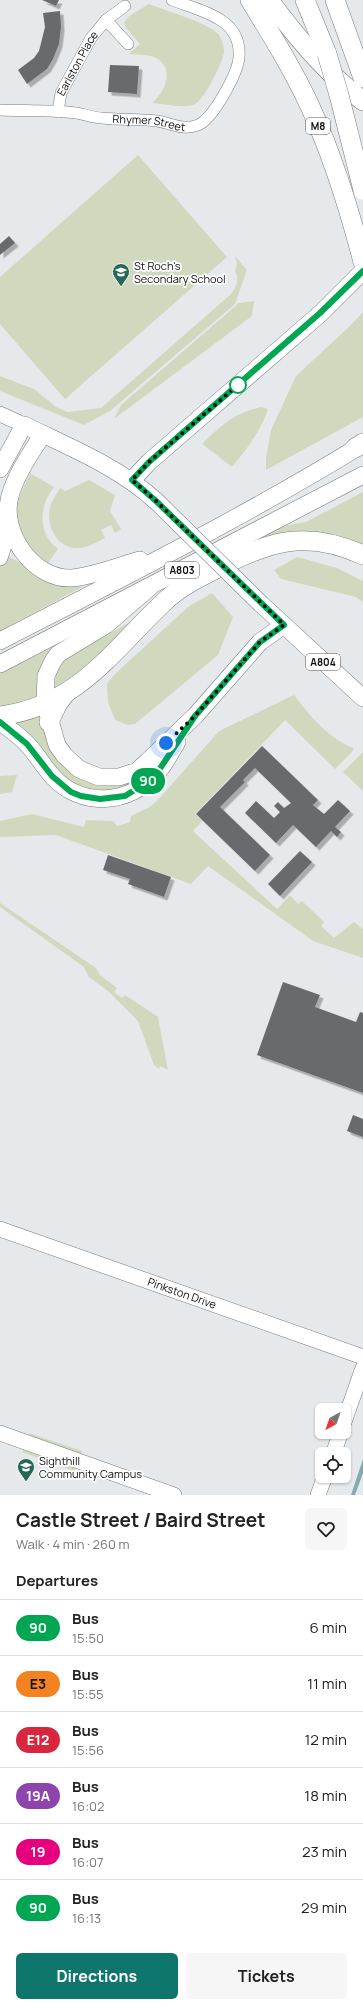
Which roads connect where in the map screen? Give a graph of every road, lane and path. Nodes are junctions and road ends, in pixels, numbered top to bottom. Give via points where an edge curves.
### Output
1 (172, 0) edge
2 (250, 0) edge
3 (269, 0) edge
4 (305, 0) edge
5 (335, 0) edge
6 (124, 6) dead end
7 (106, 20) junction
8 (128, 44) dead end
9 (363, 78) edge
10 (363, 101) edge
11 (0, 110) edge
12 (58, 112) junction
13 (363, 190) edge
14 (363, 262) edge
15 (363, 271) edge
16 (0, 414) edge
17 (24, 425) junction
18 (43, 434) junction
19 (360, 445) edge
20 (0, 469) edge
21 (363, 475) edge
22 (132, 480) junction
23 (8, 504) junction
24 (1, 552) edge
25 (171, 552) junction
26 (363, 555) edge
27 (31, 561) junction
28 (150, 587) junction
29 (284, 625) junction
30 (0, 641) edge
31 (0, 664) edge
32 (65, 694) junction
33 (363, 698) edge
34 (45, 703) junction
35 (0, 716) edge
36 (195, 716) junction
37 (0, 722) edge
38 (49, 722) junction
39 (0, 1230) edge
40 (363, 1357) edge
41 (363, 1368) edge
42 (351, 1403) edge
43 (1, 1438) edge
44 (322, 1483) edge
45 (174, 1495) edge
46 (318, 1495) edge

1 - 12 street, Rhymer Street via 219,18 230,26 237,38 237,68 209,117 199,125 184,128 156,121
2 - 14 highway, M8 via 283,54 309,104 342,187
3 - 10 highway via 308,50
4 - 13 highway, M8, bridge via 338,88
5 - 9 highway
6 - 7 street, Earlston Place
7 - 8 street, Earlston Place
7 - 12 street, Earlston Place via 91,38 61,93
11 - 12 street, Rhymer Street
15 - 22 main road via 320,313 149,462
16 - 17 street
17 - 18 main road
17 - 20 main road
18 - 22 main road, A804
18 - 23 main road via 15,482
19 - 25 main road, A803 via 330,465
21 - 28 main road, A803
22 - 29 main road, A804, bridge
23 - 24 street
23 - 27 main road via 10,523 16,540 24,555
24 - 27 street
25 - 27 main road via 71,578 46,572
25 - 30 main road, A803
26 - 32 highway via 333,544 305,540 272,544 242,555 191,582 165,602 103,665
28 - 31 main road, A803
28 - 34 main road via 106,625 58,654 46,676
29 - 33 main road, A804
29 - 36 main road via 260,642
32 - 34 highway
32 - 38 highway
34 - 35 highway
34 - 38 main road
36 - 37 main road via 157,773 147,782 125,796 100,799 81,796 61,784 27,744
36 - 38 main road via 137,771 119,777 88,774 70,762 57,745
39 - 40 street, Pinkston Drive
41 - 42 street
43 - 45 street
44 - 46 street

